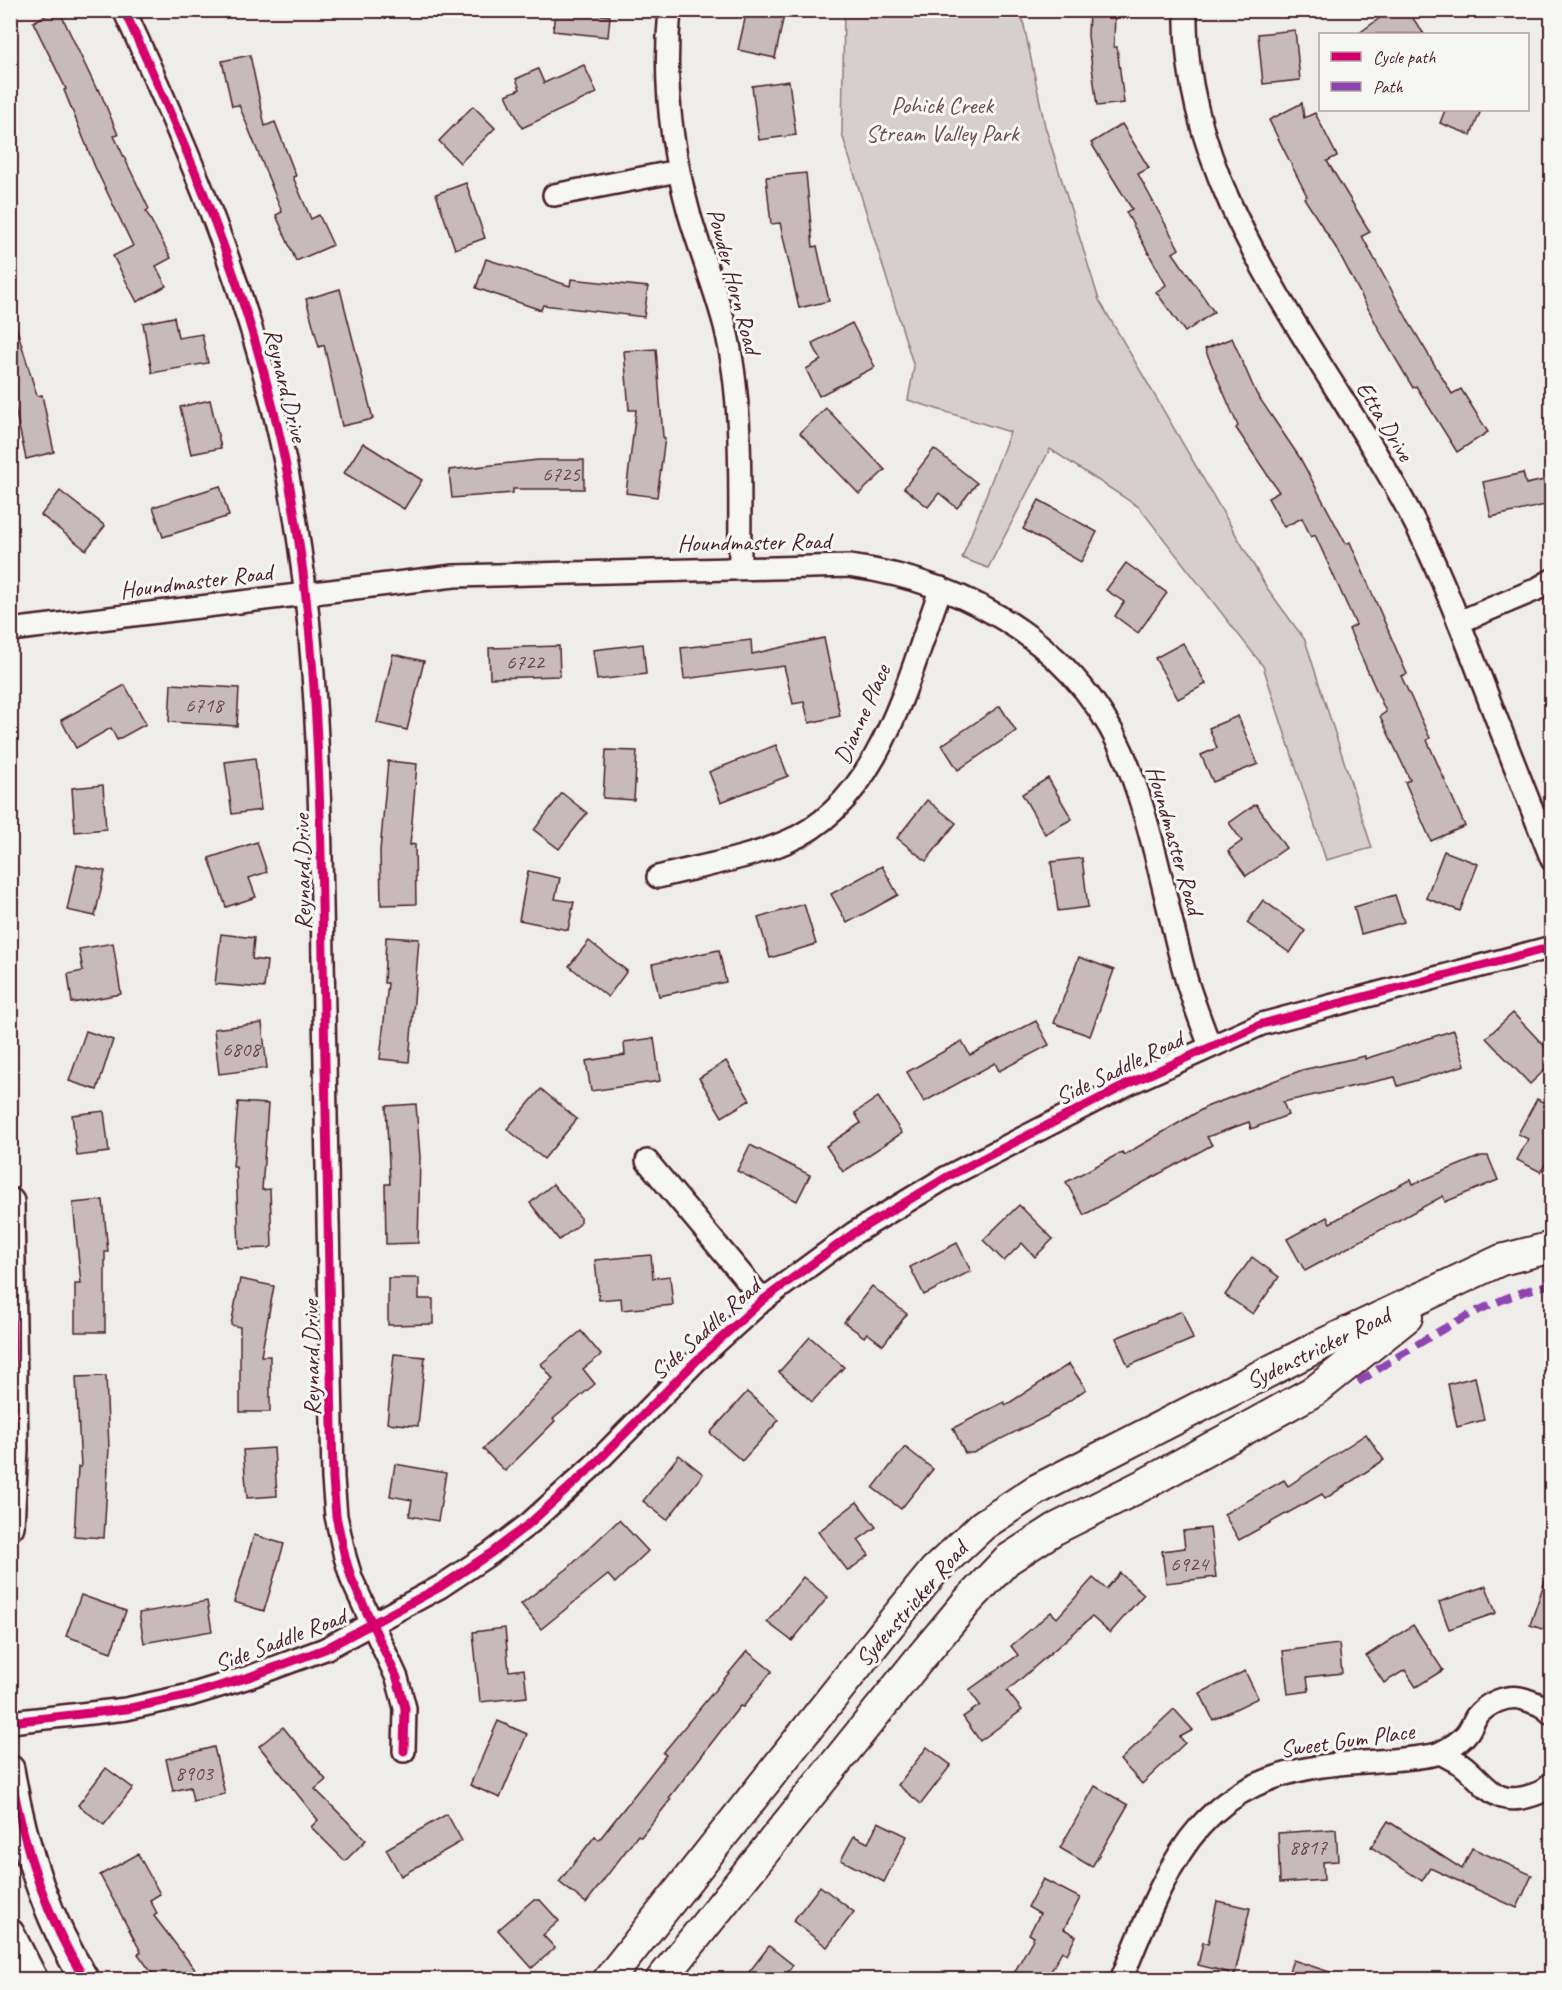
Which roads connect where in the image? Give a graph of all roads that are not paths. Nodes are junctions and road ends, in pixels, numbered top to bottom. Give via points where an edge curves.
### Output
1 (124, 10) edge
2 (670, 10) edge
3 (1186, 10) edge
4 (678, 171) junction
5 (554, 195) dead end
6 (740, 567) junction
7 (1551, 580) edge
8 (941, 588) junction
9 (306, 594) junction
10 (1458, 622) junction
11 (10, 630) edge
12 (1551, 860) edge
13 (658, 877) dead end
14 (1551, 947) edge
15 (1210, 1046) junction
16 (647, 1161) dead end
17 (10, 1202) edge
18 (1551, 1247) edge
19 (1445, 1287) junction
20 (763, 1300) junction
21 (10, 1526) edge
22 (372, 1624) junction
23 (1551, 1714) edge
24 (10, 1722) edge
25 (404, 1751) dead end
26 (1440, 1754) junction
27 (10, 1769) edge
28 (1551, 1782) edge
29 (10, 1933) edge
30 (34, 1980) edge
31 (85, 1980) edge
32 (608, 1980) edge
33 (661, 1980) edge
34 (1121, 1980) edge

1 - 9 street, Reynard Drive via 187,147 243,300 281,441
2 - 4 street, Powder Horn Road via 668,82
3 - 10 street, Etta Drive via 1194,96 1212,162 1244,234 1414,520
4 - 5 street
4 - 6 street, Powder Horn Road via 731,357 738,445
6 - 8 street, Houndmaster Road via 849,566 882,570
6 - 9 street, Houndmaster Road via 454,576
7 - 10 street
8 - 13 street, Dianne Place via 879,751 846,799 819,824 786,842
8 - 15 street, Houndmaster Road via 998,614 1032,637 1062,665 1101,714 1132,775 1188,982
9 - 11 street, Houndmaster Road
9 - 22 street, Reynard Drive via 319,770 333,1479 345,1557
10 - 12 street, Etta Drive
14 - 15 street, Side Saddle Road via 1289,1016
15 - 20 street, Side Saddle Road via 1128,1083 947,1177 854,1233
16 - 20 street
17 - 21 street via 14,1449
18 - 19 main road, Sydenstricker Road via 1501,1260
19 - 32 main road, Sydenstricker Road via 1133,1440 1036,1490 983,1525 934,1571
19 - 33 main road, Sydenstricker Road via 1316,1390 1147,1483 1055,1528 1007,1560 917,1662
20 - 22 street, Side Saddle Road via 530,1522 440,1587
22 - 24 street, Side Saddle Road via 325,1649 190,1695 126,1709
22 - 25 street, Reynard Drive via 397,1678 405,1708
23 - 26 street, Sweet Gum Place via 1543,1705 1516,1697 1492,1702 1467,1733
26 - 28 street, Sweet Gum Place via 1462,1765 1498,1796 1523,1798 1546,1790
26 - 34 street, Sweet Gum Place via 1306,1768 1265,1779 1231,1798 1197,1827 1174,1860
27 - 31 street via 32,1859
29 - 30 street

